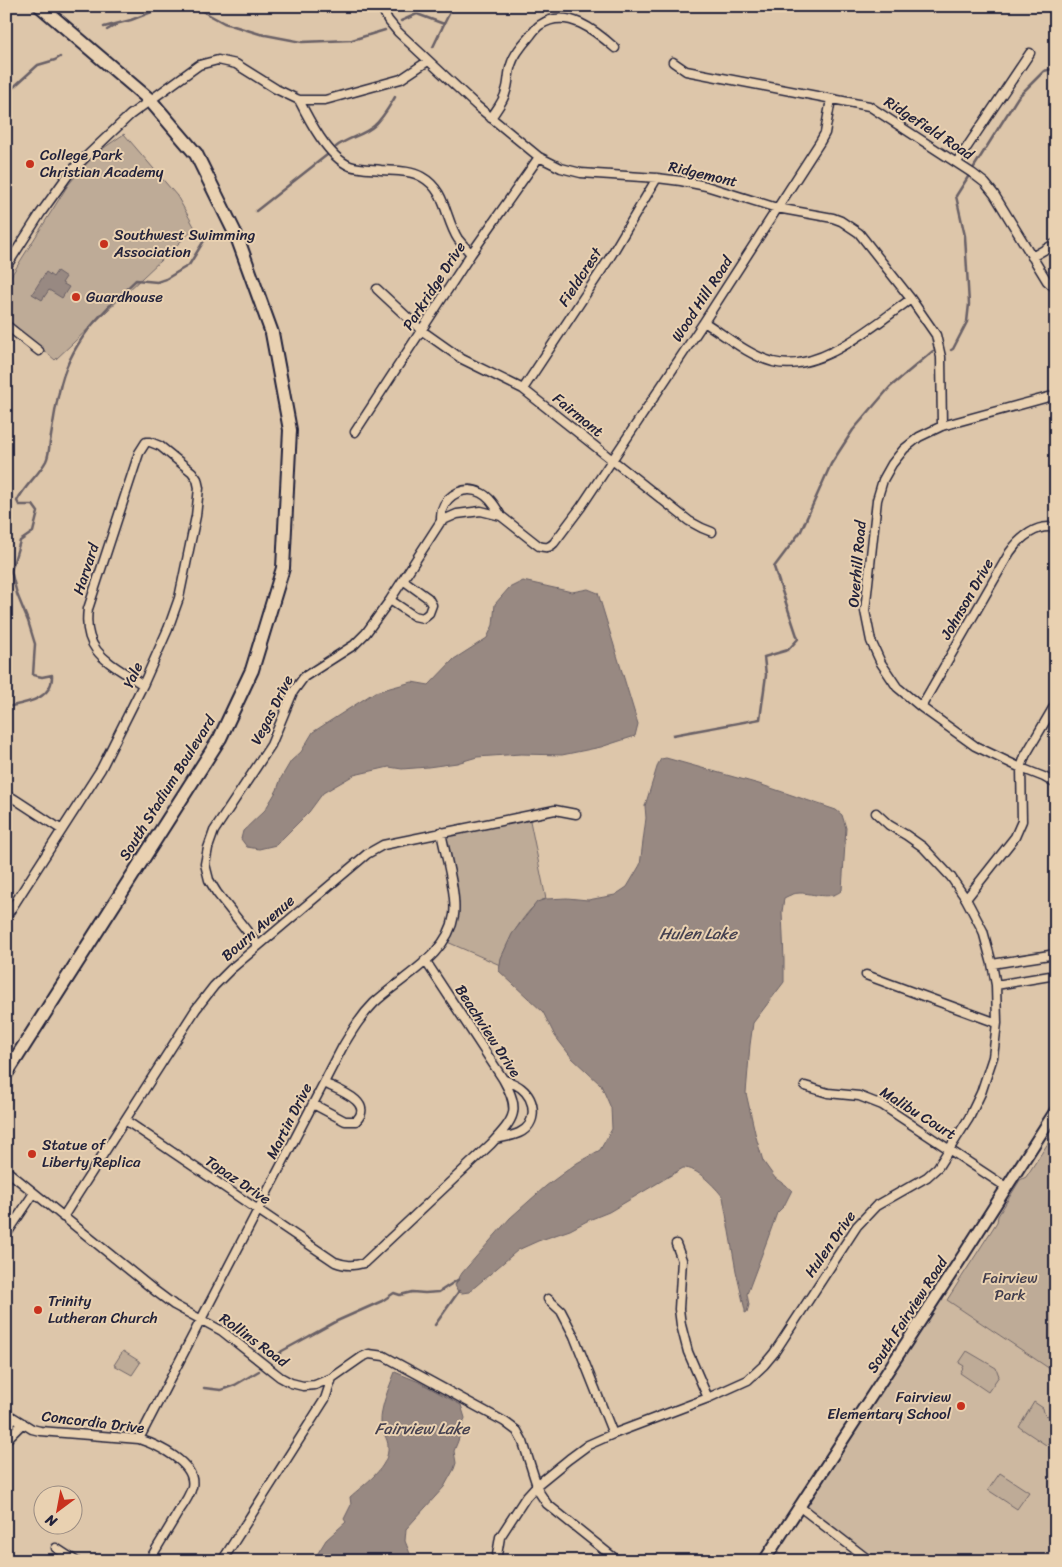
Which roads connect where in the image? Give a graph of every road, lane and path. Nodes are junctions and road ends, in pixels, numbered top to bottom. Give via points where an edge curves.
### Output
1 (40, 6) edge
2 (381, 6) edge
3 (615, 48) dead end
4 (1030, 53) dead end
5 (428, 61) junction
6 (673, 62) dead end
7 (831, 99) junction
8 (150, 100) junction
9 (299, 100) junction
10 (491, 118) junction
11 (539, 156) junction
12 (957, 162) junction
13 (657, 178) junction
14 (777, 208) junction
15 (1056, 243) edge
16 (471, 254) junction
17 (1032, 257) junction
18 (6, 267) edge
19 (377, 289) dead end
20 (1056, 289) edge
21 (911, 299) junction
22 (704, 322) junction
23 (6, 325) edge
24 (421, 330) junction
25 (39, 351) dead end
26 (523, 389) junction
27 (1056, 395) edge
28 (942, 426) junction
29 (355, 432) dead end
30 (146, 442) joint
31 (612, 460) junction
32 (501, 516) junction
33 (441, 522) junction
34 (1056, 528) edge
35 (712, 532) dead end
36 (403, 580) junction
37 (390, 600) junction
38 (144, 685) junction
39 (1056, 703) edge
40 (921, 707) junction
41 (1021, 768) junction
42 (1056, 784) edge
43 (6, 796) edge
44 (876, 813) dead end
45 (576, 814) dead end
46 (62, 830) junction
47 (441, 832) junction
48 (966, 899) junction
49 (6, 917) edge
50 (258, 945) junction
51 (1056, 954) edge
52 (425, 960) junction
53 (992, 964) junction
54 (866, 975) dead end
55 (1056, 976) edge
56 (996, 985) junction
57 (997, 1023) junction
58 (6, 1074) edge
59 (503, 1079) junction
60 (324, 1083) junction
61 (805, 1086) dead end
62 (313, 1104) junction
63 (1056, 1110) edge
64 (125, 1120) junction
65 (494, 1141) junction
66 (949, 1149) junction
67 (6, 1170) edge
68 (1006, 1187) junction
69 (34, 1193) junction
70 (258, 1211) junction
71 (63, 1217) junction
72 (6, 1235) edge
73 (676, 1244) dead end
74 (548, 1299) dead end
75 (201, 1320) junction
76 (332, 1378) junction
77 (708, 1398) junction
78 (6, 1412) edge
79 (22, 1423) junction
80 (613, 1434) junction
81 (138, 1439) junction
82 (6, 1440) edge
83 (537, 1485) junction
84 (800, 1507) junction
85 (56, 1548) dead end
86 (76, 1561) edge
87 (148, 1561) edge
88 (222, 1561) edge
89 (496, 1561) edge
90 (618, 1561) edge
91 (764, 1561) edge
92 (870, 1561) edge

1 - 8 main road, South Stadium Boulevard
2 - 5 street, Ridgemont via 398,32
3 - 10 street via 603,37 568,19 540,25 516,54 506,92
4 - 12 street
5 - 9 street via 402,79 325,100
5 - 10 street, Ridgemont
6 - 7 street, Ridgefield Road via 686,71
7 - 12 street, Ridgefield Road via 869,106
7 - 14 street, Wood Hill Road via 825,133
8 - 9 street via 199,65 218,60 236,64
8 - 18 street via 71,171
8 - 58 main road, South Stadium Boulevard via 196,154 237,237 272,333 290,430 283,568 252,670 220,738
9 - 16 street via 333,154 350,166 403,171 422,176 432,184 441,197 458,239
10 - 11 street, Ridgemont
11 - 13 street, Ridgemont via 570,171
11 - 16 street, Parkridge Drive
12 - 17 street, Ridgefield Road via 994,194
13 - 14 street, Ridgemont via 706,186
13 - 26 street, Fieldcrest via 609,259
14 - 21 street, Ridgemont via 833,218 850,226
14 - 22 street, Wood Hill Road
15 - 17 street
16 - 24 street, Parkridge Drive
17 - 20 street, Ridgefield Road
19 - 24 street, Fairmont
21 - 22 street via 823,357 790,364 756,355
21 - 28 street, Ridgemont via 936,335 939,345
22 - 31 street, Wood Hill Road
23 - 25 street
24 - 26 street, Fairmont via 462,359
24 - 29 street, Parkridge Drive
26 - 31 street, Fairmont
27 - 28 street, Overhill Road
28 - 40 street, Overhill Road via 904,449 883,480 877,500 866,611 871,641 881,663 897,687
30 - 38 street, Yale via 160,446 192,472 199,488 179,598
30 - 38 street, Harvard via 139,453 86,621 87,632 97,652
31 - 32 street, Wood Hill Road via 550,547 539,546
31 - 35 street, Fairmont via 689,521
32 - 33 street via 481,511 457,514
32 - 33 street, Vegas Drive via 482,493 465,490 448,500 442,509
33 - 36 street, Vegas Drive
34 - 40 street, Johnson Drive via 1032,531 1019,540
36 - 37 street, Vegas Drive
36 - 37 street via 428,598 432,605 429,613 423,618 414,616
37 - 50 street, Vegas Drive via 354,645 304,677 293,692 271,745 214,832 205,864 209,880
38 - 46 street, Yale via 101,769
39 - 41 street
40 - 41 street, Overhill Road via 975,746
41 - 42 street, Overhill Road
41 - 48 street via 1022,821 1015,837
43 - 46 street
44 - 48 street, Hulen Drive via 923,847
45 - 47 street, Bourn Avenue via 555,810
46 - 49 street, Yale
47 - 50 street, Bourn Avenue via 383,844
47 - 52 street, Martin Drive via 454,897 454,913 444,942
48 - 53 street, Hulen Drive via 983,931
50 - 64 street, Bourn Avenue via 214,986 196,1009
51 - 53 street
52 - 59 street, Beachview Drive
52 - 60 street, Martin Drive via 361,1018
53 - 56 street, Hulen Drive
54 - 57 street
55 - 56 street
56 - 57 street, Hulen Drive
57 - 66 street, Hulen Drive via 993,1057 981,1093
59 - 65 street, Beachview Drive via 511,1093 514,1108 511,1119
59 - 65 street via 528,1095 533,1118 518,1134
60 - 62 street, Martin Drive
60 - 62 street via 361,1104 361,1116 356,1121 345,1121
61 - 66 street, Malibu Court via 828,1093 860,1096 882,1104
62 - 70 street, Martin Drive
63 - 68 street, South Fairview Road
64 - 70 street, Topaz Drive
64 - 71 street, Bourn Avenue
65 - 70 street, Topaz Drive via 364,1263 354,1266 335,1262
66 - 68 street, Malibu Court
66 - 77 street, Hulen Drive via 927,1177 876,1206 857,1226 764,1365 748,1380
67 - 69 street, Rollins Road
68 - 84 street, South Fairview Road
69 - 71 street, Rollins Road
69 - 72 street
70 - 75 street, Martin Drive
71 - 75 street, Rollins Road via 174,1305
73 - 77 street via 682,1260 681,1325 688,1352
74 - 80 street via 561,1311 574,1336
75 - 76 street, Rollins Road via 222,1331 291,1383 315,1385
75 - 81 street, Martin Drive
76 - 83 street, Rollins Road via 369,1354 384,1356 517,1431
76 - 88 street via 325,1399
77 - 80 street, Hulen Drive
78 - 79 street, Concordia Drive
79 - 81 street, Concordia Drive via 40,1431
79 - 82 street
80 - 83 street, Hulen Drive via 588,1445
81 - 87 street, Concordia Drive via 186,1465 192,1476 187,1499
83 - 89 street, Hulen Drive via 500,1537
83 - 90 street, Rollins Road via 547,1504
84 - 91 street, South Fairview Road
84 - 92 street
85 - 86 street

